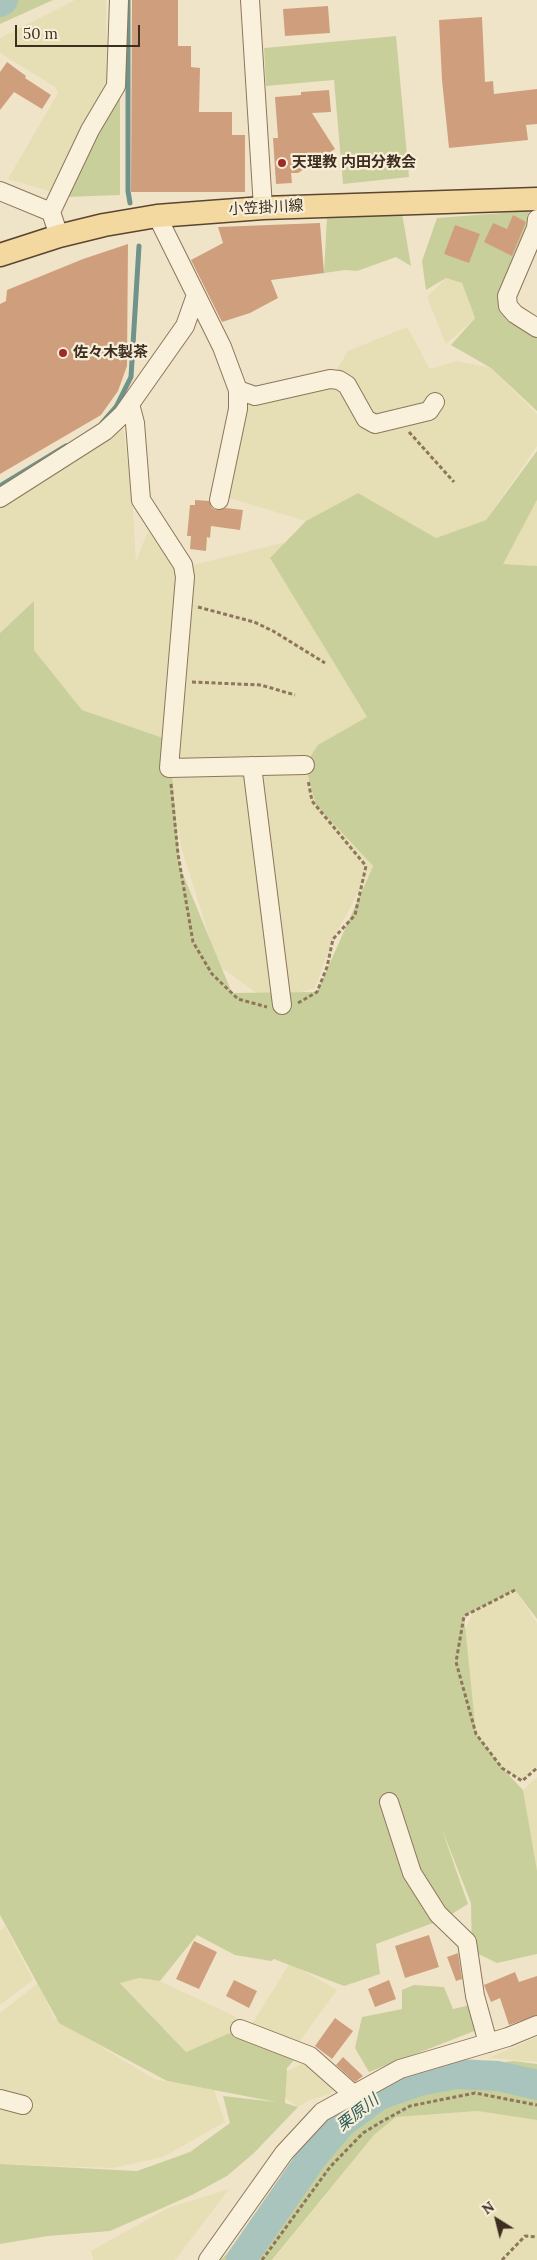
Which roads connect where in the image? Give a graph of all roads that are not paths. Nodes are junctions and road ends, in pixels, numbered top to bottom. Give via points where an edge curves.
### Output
1 (118, 0) edge
2 (250, 0) edge
3 (0, 191) edge
4 (537, 199) edge
5 (263, 208) junction
6 (51, 212) junction
7 (157, 216) junction
8 (537, 219) edge
9 (59, 236) junction
10 (0, 255) edge
11 (196, 295) junction
12 (537, 328) edge
13 (238, 390) junction
14 (435, 402) dead end
15 (130, 404) junction
16 (0, 498) edge
17 (219, 500) dead end
18 (305, 765) dead end
19 (252, 766) junction
20 (282, 1005) dead end
21 (389, 1802) dead end
22 (537, 2025) edge
23 (240, 2030) dead end
24 (488, 2043) junction
25 (353, 2094) junction
26 (0, 2099) edge
27 (23, 2105) dead end
28 (208, 2260) edge

1 - 6 street via 116,86 90,130
2 - 5 street
3 - 6 street
4 - 5 main road, 小笠掛川線
5 - 7 main road, 小笠掛川線
6 - 9 street
7 - 9 main road, 小笠掛川線
7 - 11 street
8 - 12 street via 507,296 508,306 515,314
9 - 10 main road, 小笠掛川線
11 - 13 street via 222,346
11 - 15 street via 185,326
13 - 14 street via 255,396 330,379 339,380 347,385 366,419 375,424 429,411
13 - 17 street via 238,409
15 - 16 street via 105,431
15 - 19 street via 136,423 142,500 183,564 185,577 169,768
18 - 19 street
19 - 20 street
21 - 24 street via 412,1873 438,1914 467,1942 475,1996
22 - 24 street
23 - 25 street via 310,2056
24 - 25 street via 400,2069
25 - 28 street via 322,2112 284,2153
26 - 27 street

